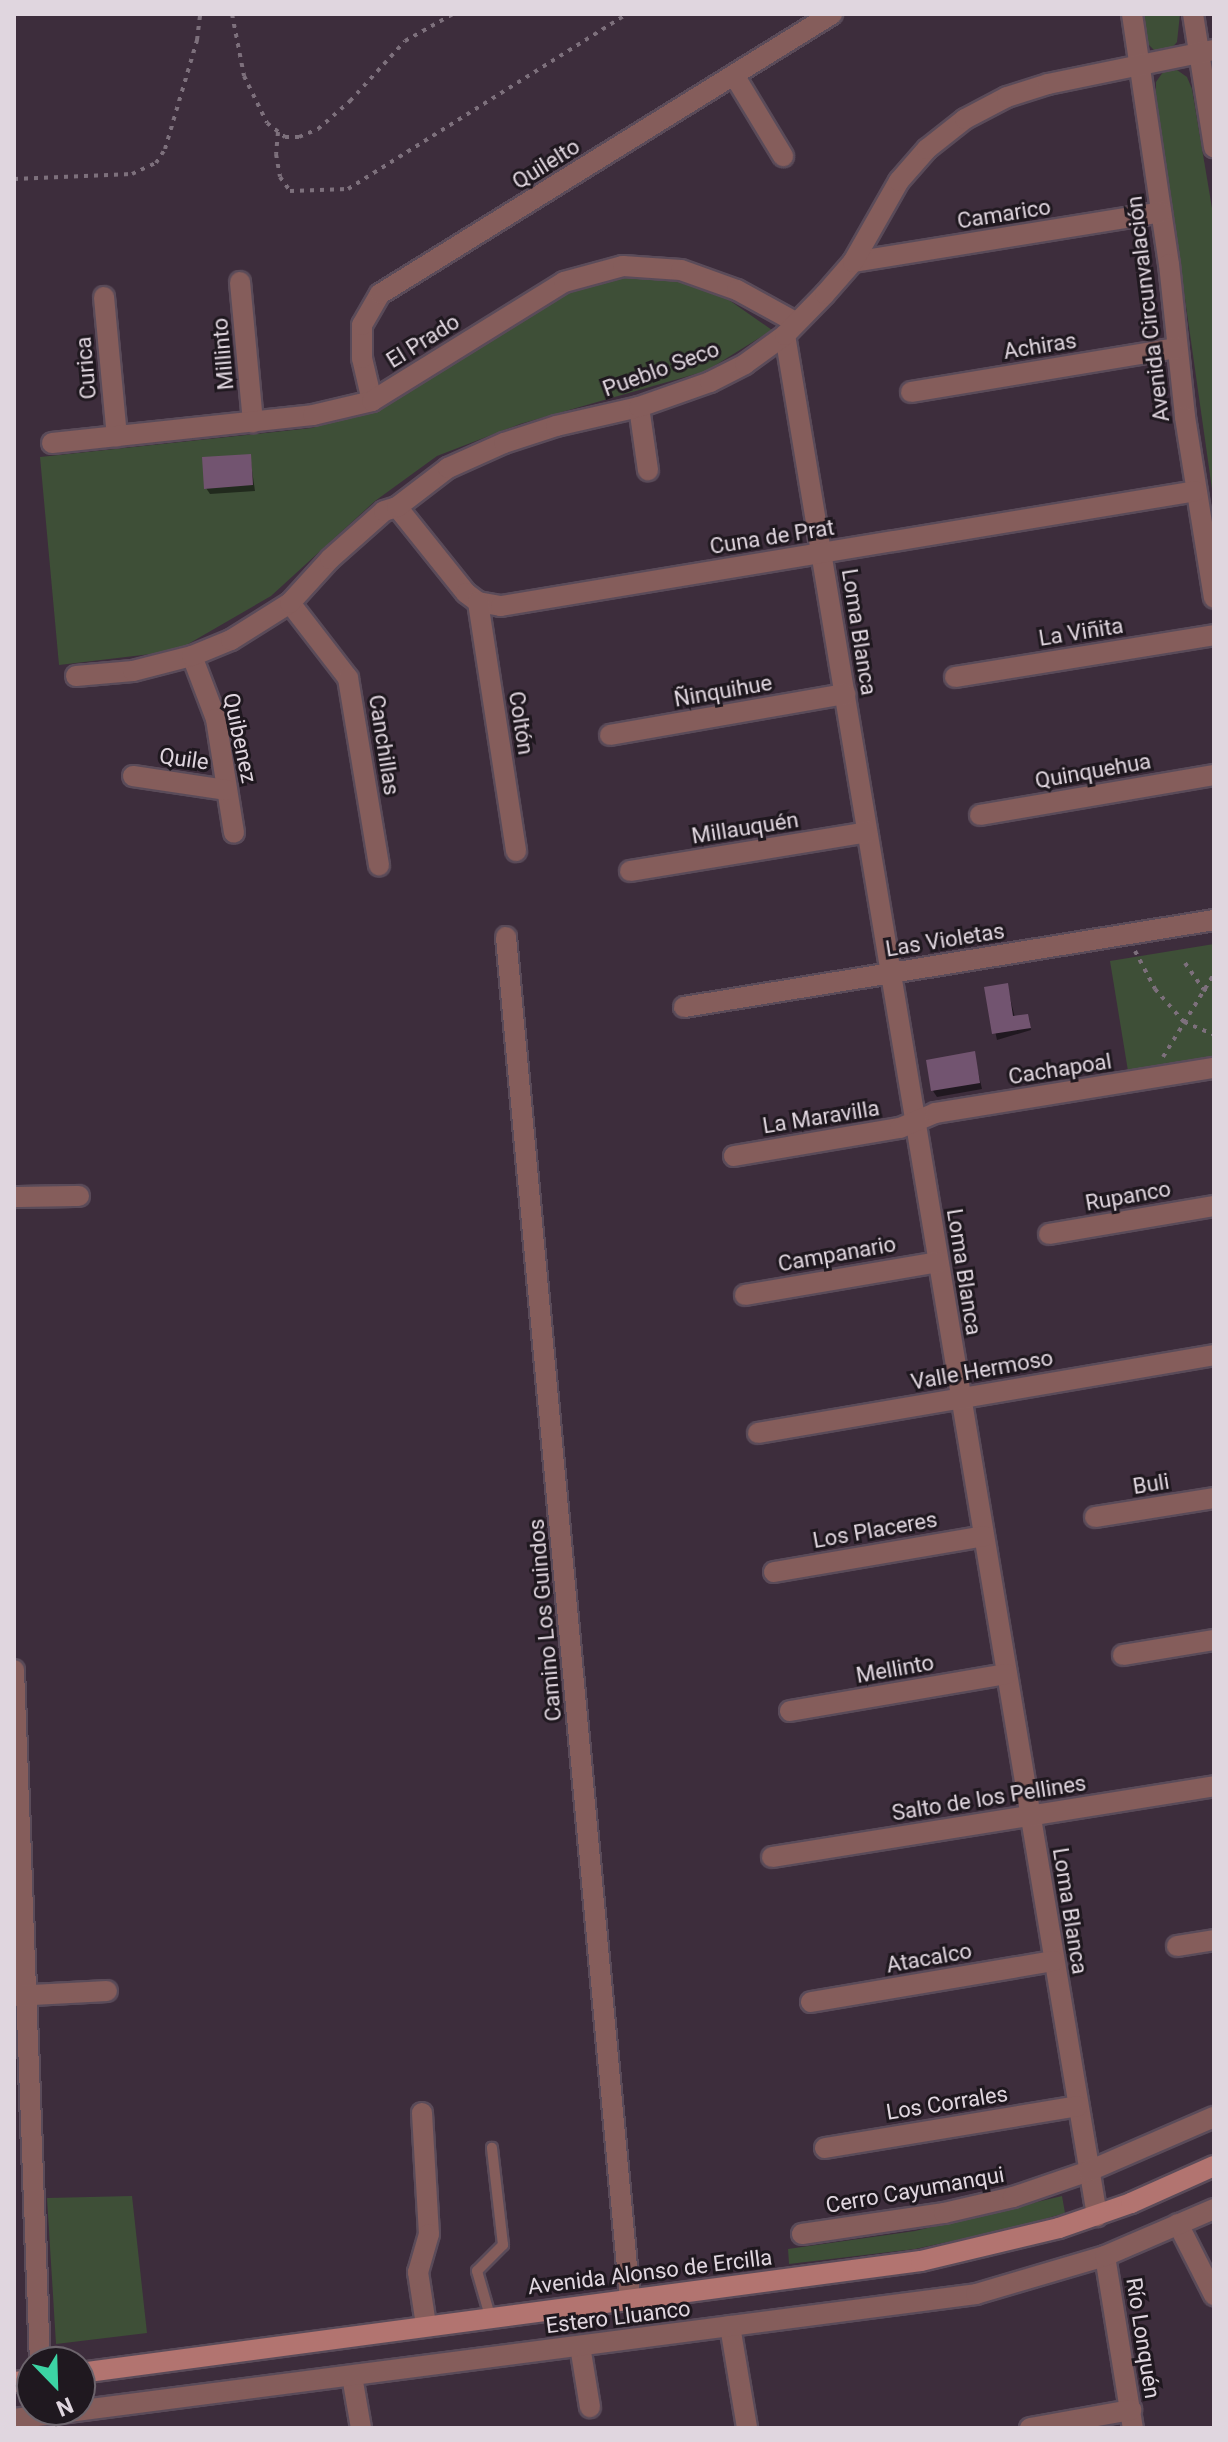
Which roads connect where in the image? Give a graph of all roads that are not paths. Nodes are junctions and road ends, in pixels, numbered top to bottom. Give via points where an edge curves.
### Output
1 (832, 14) edge
2 (1132, 14) edge
3 (1193, 14) edge
4 (1206, 51) edge
5 (1139, 64) junction
6 (734, 75) junction
7 (1214, 147) edge
8 (783, 156) dead end
9 (1161, 212) junction
10 (853, 262) junction
11 (240, 282) dead end
12 (104, 297) dead end
13 (791, 329) junction
14 (1176, 348) junction
15 (911, 392) dead end
16 (372, 401) junction
17 (639, 407) junction
18 (253, 422) junction
19 (117, 436) junction
20 (52, 443) dead end
21 (648, 470) dead end
22 (1196, 491) junction
23 (397, 507) junction
24 (821, 553) junction
25 (1214, 598) edge
26 (478, 602) junction
27 (290, 603) junction
28 (1214, 635) edge
29 (192, 656) junction
30 (76, 676) dead end
31 (955, 677) dead end
32 (845, 694) junction
33 (610, 735) dead end
34 (1214, 775) edge
35 (133, 776) dead end
36 (227, 790) junction
37 (980, 815) dead end
38 (867, 832) junction
39 (234, 833) dead end
40 (516, 851) dead end
41 (379, 865) dead end
42 (630, 871) dead end
43 (1214, 920) edge
44 (506, 937) dead end
45 (891, 973) junction
46 (684, 1007) dead end
47 (1214, 1068) edge
48 (915, 1121) junction
49 (734, 1156) dead end
50 (79, 1196) dead end
51 (14, 1197) edge
52 (1214, 1206) edge
53 (1049, 1234) dead end
54 (938, 1262) junction
55 (745, 1295) dead end
56 (1214, 1355) edge
57 (961, 1397) junction
58 (758, 1433) dead end
59 (1214, 1498) edge
60 (1095, 1517) dead end
61 (984, 1536) junction
62 (774, 1572) dead end
63 (1214, 1640) edge
64 (1123, 1655) dead end
65 (14, 1670) edge
66 (1007, 1674) junction
67 (790, 1711) dead end
68 (15, 1736) edge
69 (1214, 1786) edge
70 (1030, 1816) junction
71 (772, 1857) dead end
72 (17, 1872) edge
73 (1214, 1940) edge
74 (1177, 1946) dead end
75 (1054, 1961) junction
76 (107, 1991) dead end
77 (19, 1996) edge
78 (811, 2002) dead end
79 (1078, 2106) junction
80 (422, 2113) dead end
81 (1214, 2117) edge
82 (21, 2130) edge
83 (492, 2148) dead end
84 (825, 2148) dead end
85 (1214, 2166) edge
86 (1089, 2171) junction
87 (1214, 2209) edge
88 (1097, 2216) junction
89 (1178, 2224) junction
90 (802, 2234) dead end
91 (1105, 2256) junction
92 (1214, 2295) edge
93 (630, 2299) junction
94 (490, 2316) junction
95 (426, 2325) junction
96 (730, 2326) junction
97 (39, 2346) edge
98 (580, 2346) junction
99 (96, 2371) edge
100 (352, 2376) junction
101 (590, 2407) dead end
102 (14, 2419) edge
103 (1132, 2419) edge
104 (361, 2428) edge
105 (747, 2428) edge
106 (1030, 2428) edge

1 - 6 street, Quilelto
2 - 5 street, Avenida Circunvalación
3 - 4 street
4 - 5 street, Pueblo Seco
4 - 7 street
5 - 9 street, Avenida Circunvalación
5 - 10 street, Pueblo Seco via 1007,97 965,119 927,149 899,181
6 - 8 street
6 - 16 street, Quilelto via 380,294 362,325 362,358
9 - 10 street, Camarico
9 - 14 street, Avenida Circunvalación
10 - 13 street, Pueblo Seco
11 - 18 street, Millinto
12 - 19 street, Curica
13 - 16 street, El Prado via 737,290 681,270 623,266 564,282
13 - 17 street, Pueblo Seco via 745,364 710,382
13 - 24 street, Loma Blanca
14 - 15 street, Achiras
14 - 22 street, Avenida Circunvalación
16 - 18 street, El Prado
17 - 21 street
17 - 23 street, Pueblo Seco via 504,443 448,468
18 - 19 street, El Prado
19 - 20 street, El Prado
22 - 24 street, Cuna de Prat
22 - 25 street, Avenida Circunvalación
23 - 26 street
23 - 27 street, Pueblo Seco via 384,511 330,559
24 - 26 street, Cuna de Prat via 501,606
24 - 32 street, Loma Blanca
26 - 40 street, Coltón
27 - 29 street, Pueblo Seco via 231,640
27 - 41 street, Canchillas via 348,678
28 - 31 street, La Viñita
29 - 30 street, Pueblo Seco via 133,671
29 - 36 street, Quibenez via 216,719
32 - 33 street, Ñinquihue
32 - 38 street, Loma Blanca
34 - 37 street, Quinquehua
35 - 36 street, Quile
36 - 39 street, Quibenez
38 - 42 street, Millauquén
38 - 45 street, Loma Blanca
43 - 45 street, Las Violetas
44 - 93 street, Camino Los Guindos
45 - 46 street, Las Violetas
45 - 48 street, Loma Blanca
47 - 48 street, Cachapoal via 935,1113
48 - 49 street, La Maravilla via 900,1128
48 - 54 street, Loma Blanca
50 - 51 street
52 - 53 street, Rupanco
54 - 55 street, Campanario
54 - 57 street, Loma Blanca
56 - 57 street, Valle Hermoso
57 - 58 street, Valle Hermoso
57 - 61 street, Loma Blanca
59 - 60 street, Buli
61 - 62 street, Los Placeres
61 - 66 street, Loma Blanca
63 - 64 street
65 - 68 street
66 - 67 street, Mellinto
66 - 70 street, Loma Blanca
68 - 72 street
69 - 70 street, Salto de los Pellines
70 - 71 street, Salto de los Pellines
70 - 75 street, Loma Blanca
72 - 77 street
73 - 74 street
75 - 78 street, Atacalco
75 - 79 street, Loma Blanca
76 - 77 street
77 - 82 street
79 - 84 street, Los Corrales
79 - 86 street, Loma Blanca
80 - 95 street via 429,2234 418,2272
81 - 86 street, Cerro Cayumanqui
82 - 97 street
83 - 94 lane via 503,2245 477,2271
85 - 88 main road, Avenida Alonso de Ercilla
86 - 88 street, Loma Blanca
86 - 90 street, Cerro Cayumanqui via 979,2206
87 - 89 street, Estero Lluanco
88 - 93 main road, Avenida Alonso de Ercilla via 921,2261
89 - 91 street, Estero Lluanco
89 - 92 street
91 - 96 street, Estero Lluanco via 976,2294
91 - 103 street, Río Lonquén
93 - 94 main road, Avenida Alonso de Ercilla
94 - 95 main road, Avenida Alonso de Ercilla
95 - 99 main road, Avenida Alonso de Ercilla
96 - 98 street, Estero Lluanco
96 - 105 street
98 - 100 street, Estero Lluanco
98 - 101 street
100 - 102 street, Estero Lluanco
100 - 104 street
103 - 106 street

